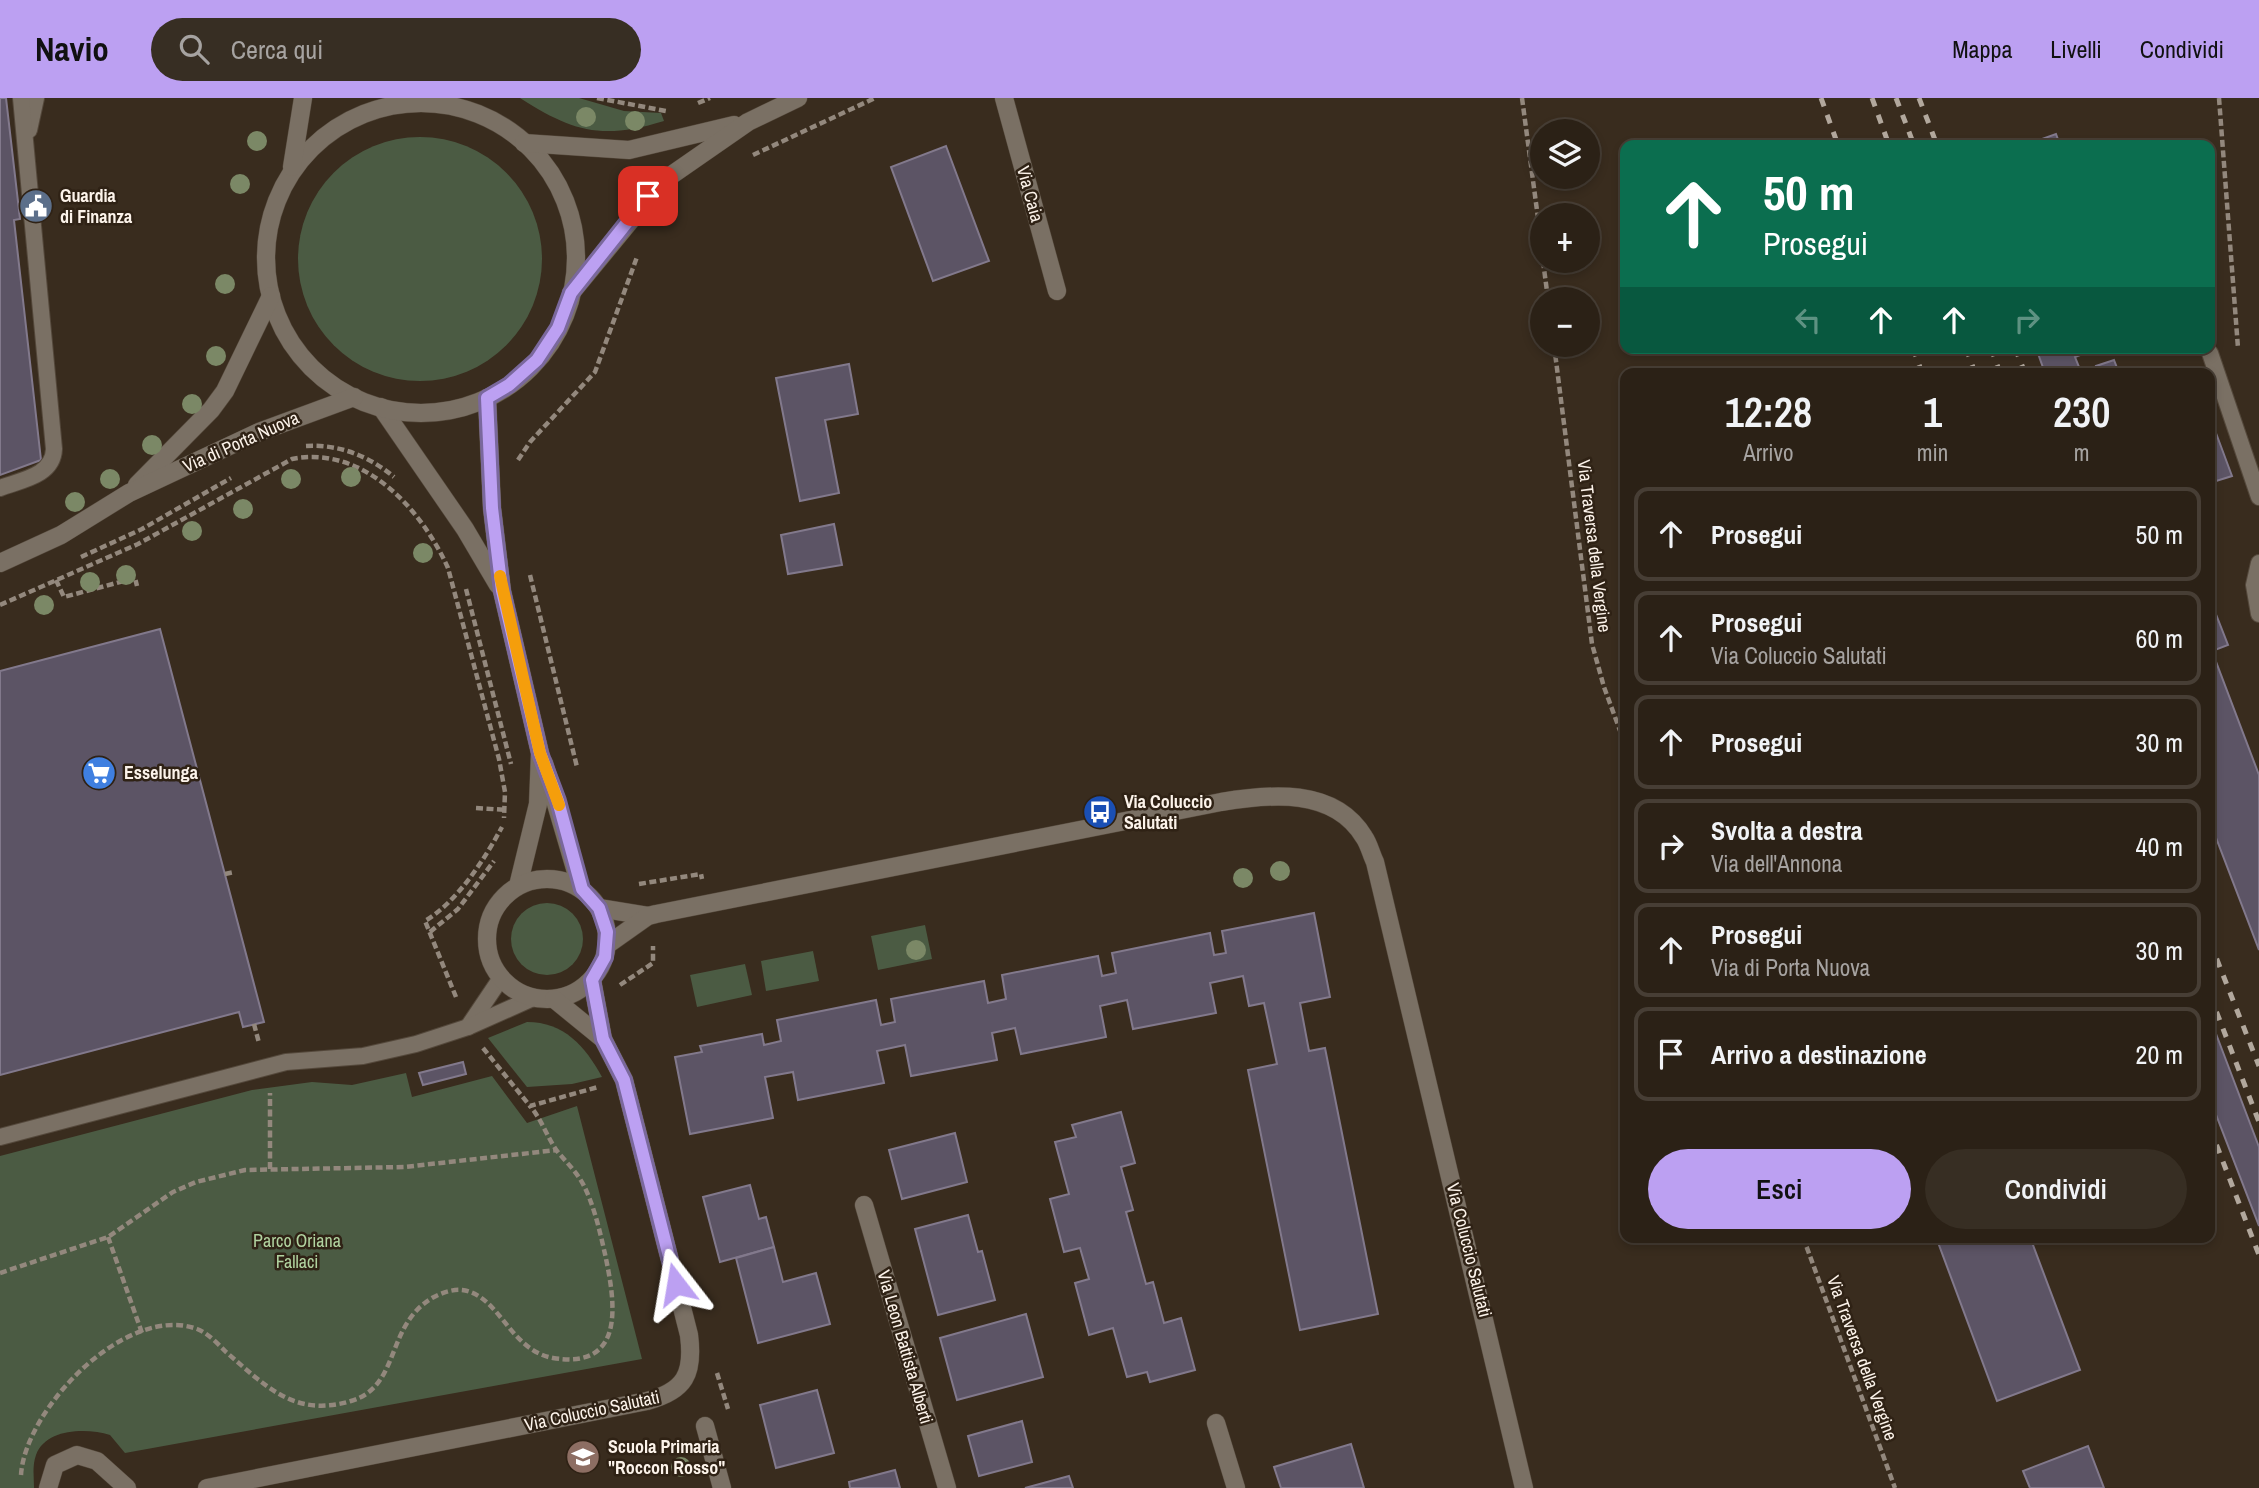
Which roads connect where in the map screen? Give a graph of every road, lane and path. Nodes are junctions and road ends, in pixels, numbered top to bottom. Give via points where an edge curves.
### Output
1 (21, 98) edge
2 (36, 98) edge
3 (303, 98) edge
4 (464, 98) edge
5 (798, 98) edge
6 (874, 98) edge
7 (1004, 98) edge
8 (1522, 98) edge
9 (2219, 98) edge
10 (482, 116) junction
11 (748, 122) junction
12 (524, 143) junction
13 (25, 149) junction
14 (748, 157) dead end
15 (290, 173) junction
16 (1536, 203) edge
17 (639, 252) dead end
18 (1056, 291) dead end
19 (571, 293) junction
20 (271, 296) junction
21 (2210, 354) edge
22 (2239, 356) dead end
23 (1556, 357) edge
24 (354, 397) junction
25 (487, 398) junction
26 (381, 407) junction
27 (295, 447) dead end
28 (515, 470) dead end
29 (235, 476) dead end
30 (398, 481) dead end
31 (0, 488) edge
32 (130, 493) junction
33 (2259, 496) edge
34 (73, 562) dead end
35 (0, 563) edge
36 (2259, 563) edge
37 (529, 569) dead end
38 (56, 580) junction
39 (463, 580) dead end
40 (137, 586) dead end
41 (502, 591) junction
42 (0, 604) edge
43 (2259, 614) edge
44 (1620, 731) edge
45 (540, 753) junction
46 (577, 770) dead end
47 (513, 775) dead end
48 (476, 808) dead end
49 (504, 810) junction
50 (496, 859) dead end
51 (234, 872) dead end
52 (225, 874) dead end
53 (633, 885) dead end
54 (518, 886) junction
55 (582, 889) junction
56 (707, 904) junction
57 (599, 908) junction
58 (648, 916) junction
59 (430, 932) junction
60 (654, 938) dead end
61 (607, 945) junction
62 (501, 978) junction
63 (592, 980) junction
64 (617, 988) dead end
65 (533, 998) junction
66 (554, 999) junction
67 (468, 1027) junction
68 (603, 1039) junction
69 (266, 1067) junction
70 (624, 1080) junction
71 (530, 1106) junction
72 (0, 1137) edge
73 (557, 1150) junction
74 (270, 1169) junction
75 (864, 1205) dead end
76 (108, 1237) junction
77 (1805, 1243) edge
78 (0, 1273) edge
79 (142, 1333) junction
80 (1216, 1423) dead end
81 (705, 1426) dead end
82 (20, 1480) dead end
83 (48, 1488) edge
84 (127, 1488) edge
85 (207, 1488) edge
86 (722, 1488) edge
87 (947, 1488) edge
88 (1236, 1488) edge
89 (1524, 1488) edge
90 (1895, 1488) edge

1 - 13 lane
2 - 13 lane
3 - 15 street
4 - 10 street
5 - 11 street
6 - 14 path
7 - 18 street, Via Caia
8 - 16 path
9 - 22 path
10 - 12 street
10 - 15 street via 440,104 386,106 327,134
11 - 12 street via 629,150
11 - 19 street via 663,181
12 - 19 street via 548,169 568,211 575,246
13 - 31 lane via 54,457 46,469
15 - 20 street via 268,233 266,265
17 - 28 path via 595,372 530,442
19 - 25 street via 558,328 537,360
20 - 24 street via 301,356
20 - 32 street, Via di Porta Nuova via 225,391
21 - 33 lane
23 - 44 path, Via Traversa della Vergine via 1592,644
24 - 26 street
24 - 32 street, Via di Porta Nuova via 259,432
25 - 26 street via 441,411 416,413
25 - 41 street via 492,508
26 - 41 street
27 - 30 path via 339,448 376,464
29 - 34 path
32 - 35 street, Via di Porta Nuova via 61,535
36 - 43 lane via 2254,585
37 - 46 path
38 - 40 path via 64,597 135,578
38 - 42 path
38 - 49 path via 138,544 292,459 310,456 349,463 369,473 412,512 443,558 499,759
39 - 47 path
41 - 45 street
45 - 54 street via 538,804
45 - 55 street
48 - 49 path
49 - 59 path via 493,843 452,899 425,921
50 - 59 path via 458,909
51 - 52 path
53 - 56 path via 701,874
54 - 55 street via 550,878
54 - 62 street via 502,898 488,925 489,956
55 - 57 street
56 - 58 street, Via Coluccio Salutati
56 - 89 street, Via Coluccio Salutati via 1256,796 1295,796 1344,816 1365,838 1375,862
57 - 58 street
57 - 61 street via 605,919
58 - 61 street
59 - 67 path
60 - 64 path via 653,963
61 - 63 street
62 - 65 street
62 - 67 lane
63 - 66 street via 575,993
63 - 68 street
65 - 66 street
65 - 67 lane
66 - 68 street, Via Coluccio Salutati
67 - 69 lane via 385,1052
67 - 71 path
68 - 70 street, Via Coluccio Salutati
69 - 72 lane
69 - 74 path via 273,1112
70 - 71 path
70 - 85 street, Via Coluccio Salutati via 689,1335 691,1361 679,1387 647,1401
71 - 73 path
73 - 74 path via 404,1167
73 - 79 path via 584,1186 612,1284 613,1328 600,1348 590,1354 565,1358 538,1354 514,1337 477,1295 448,1291 422,1305 405,1323 381,1381 366,1394 337,1404 311,1405 285,1400 200,1330 176,1326
74 - 76 path via 196,1182 150,1206
75 - 87 street, Via Leon Battista Alberti
76 - 78 path
76 - 79 path
77 - 90 path, Via Traversa della Vergine
79 - 82 path via 93,1359 54,1399 28,1440
80 - 88 street
81 - 86 street
83 - 84 street via 55,1465 77,1455 97,1461

